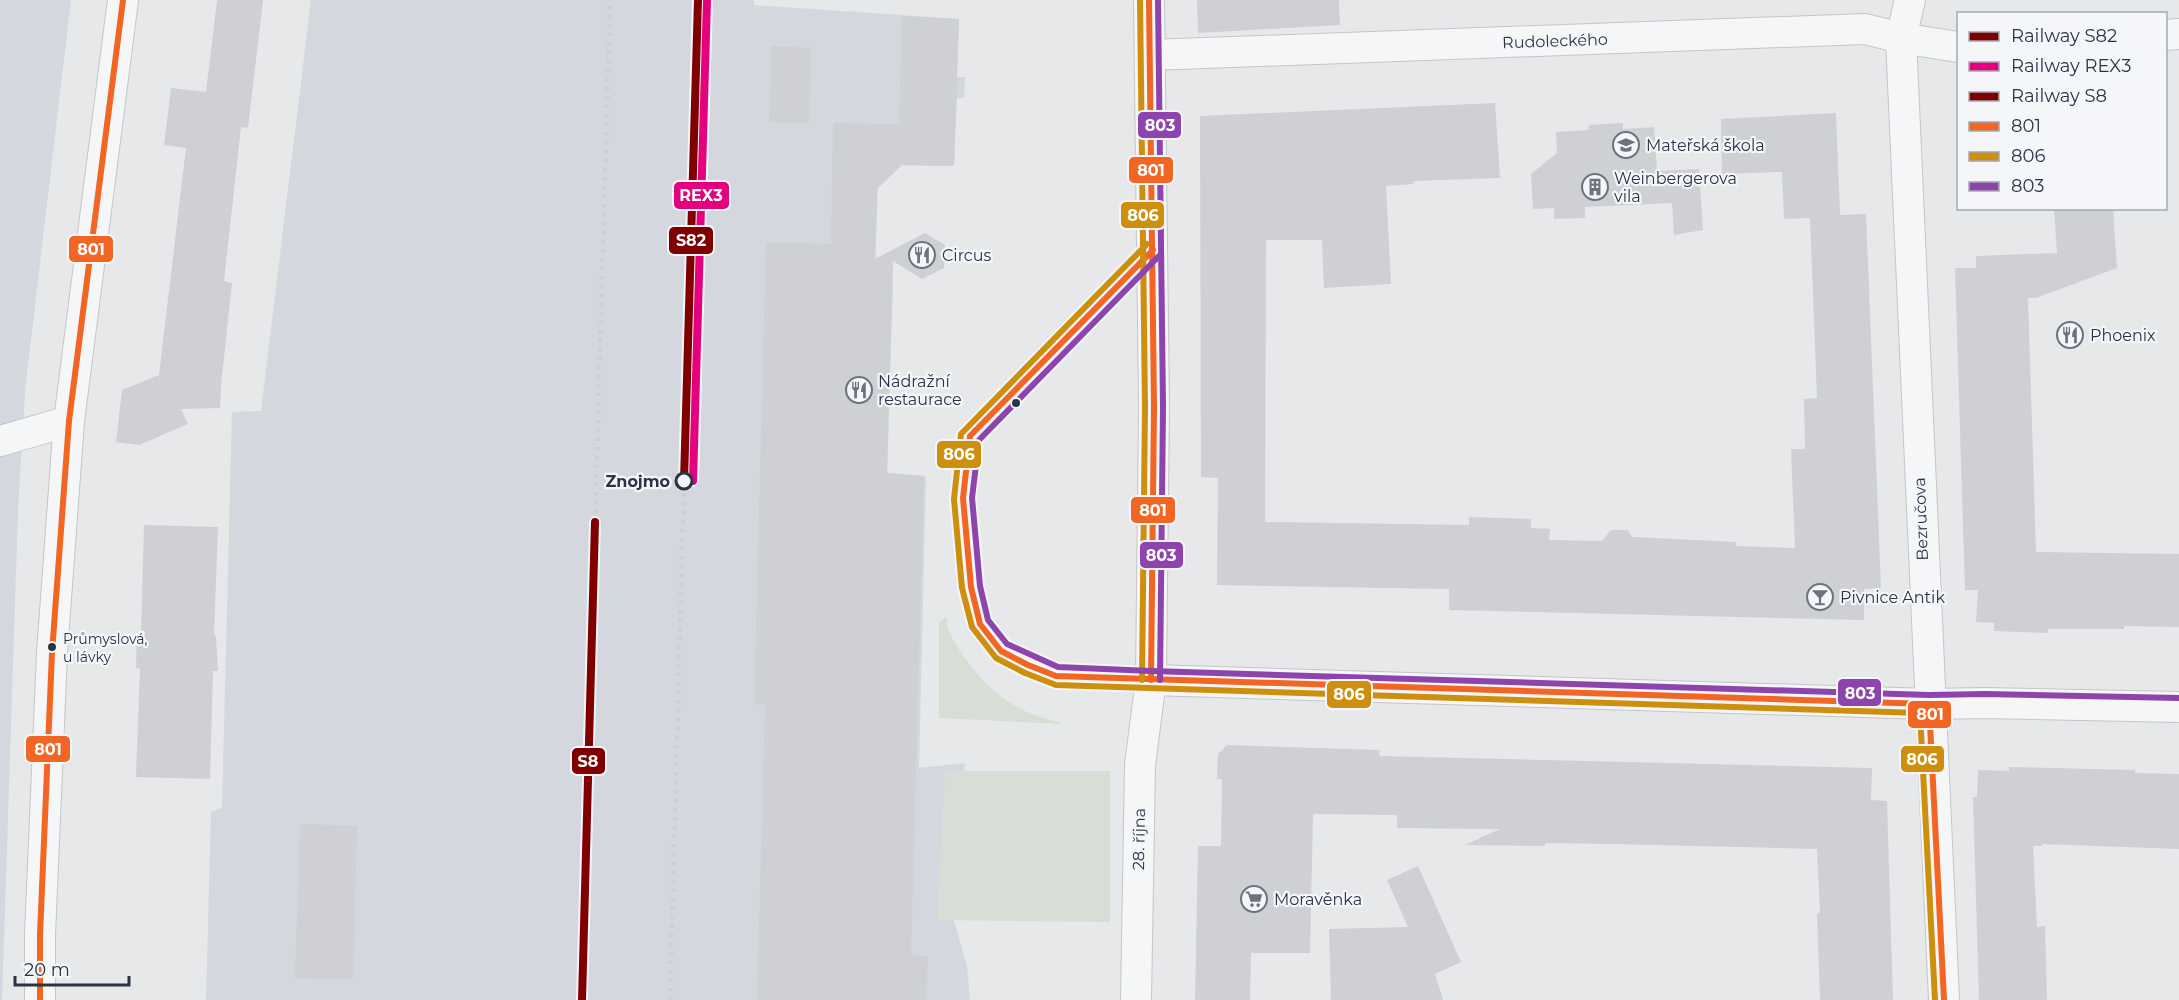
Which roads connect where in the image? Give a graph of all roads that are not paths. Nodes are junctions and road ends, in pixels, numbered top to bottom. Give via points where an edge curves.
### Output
1 (123, 0) edge
2 (1149, 0) edge
3 (1910, 0) edge
4 (1900, 39) junction
5 (1957, 47) edge
6 (1150, 55) junction
7 (69, 421) junction
8 (0, 441) edge
9 (1151, 680) junction
10 (1929, 704) junction
11 (2179, 707) edge
12 (40, 1000) edge
13 (1136, 1000) edge
14 (1944, 1000) edge

1 - 7 street
2 - 6 street, 28. října
3 - 4 street, Bezručova
4 - 5 street, Rudoleckého
4 - 6 street, Rudoleckého via 1865,29
4 - 10 street, Bezručova
6 - 9 street, 28. října via 1154,407
7 - 8 street
7 - 12 street via 51,664
9 - 10 street
9 - 13 street, 28. října via 1140,765
10 - 11 street
10 - 14 street, Bezručova

